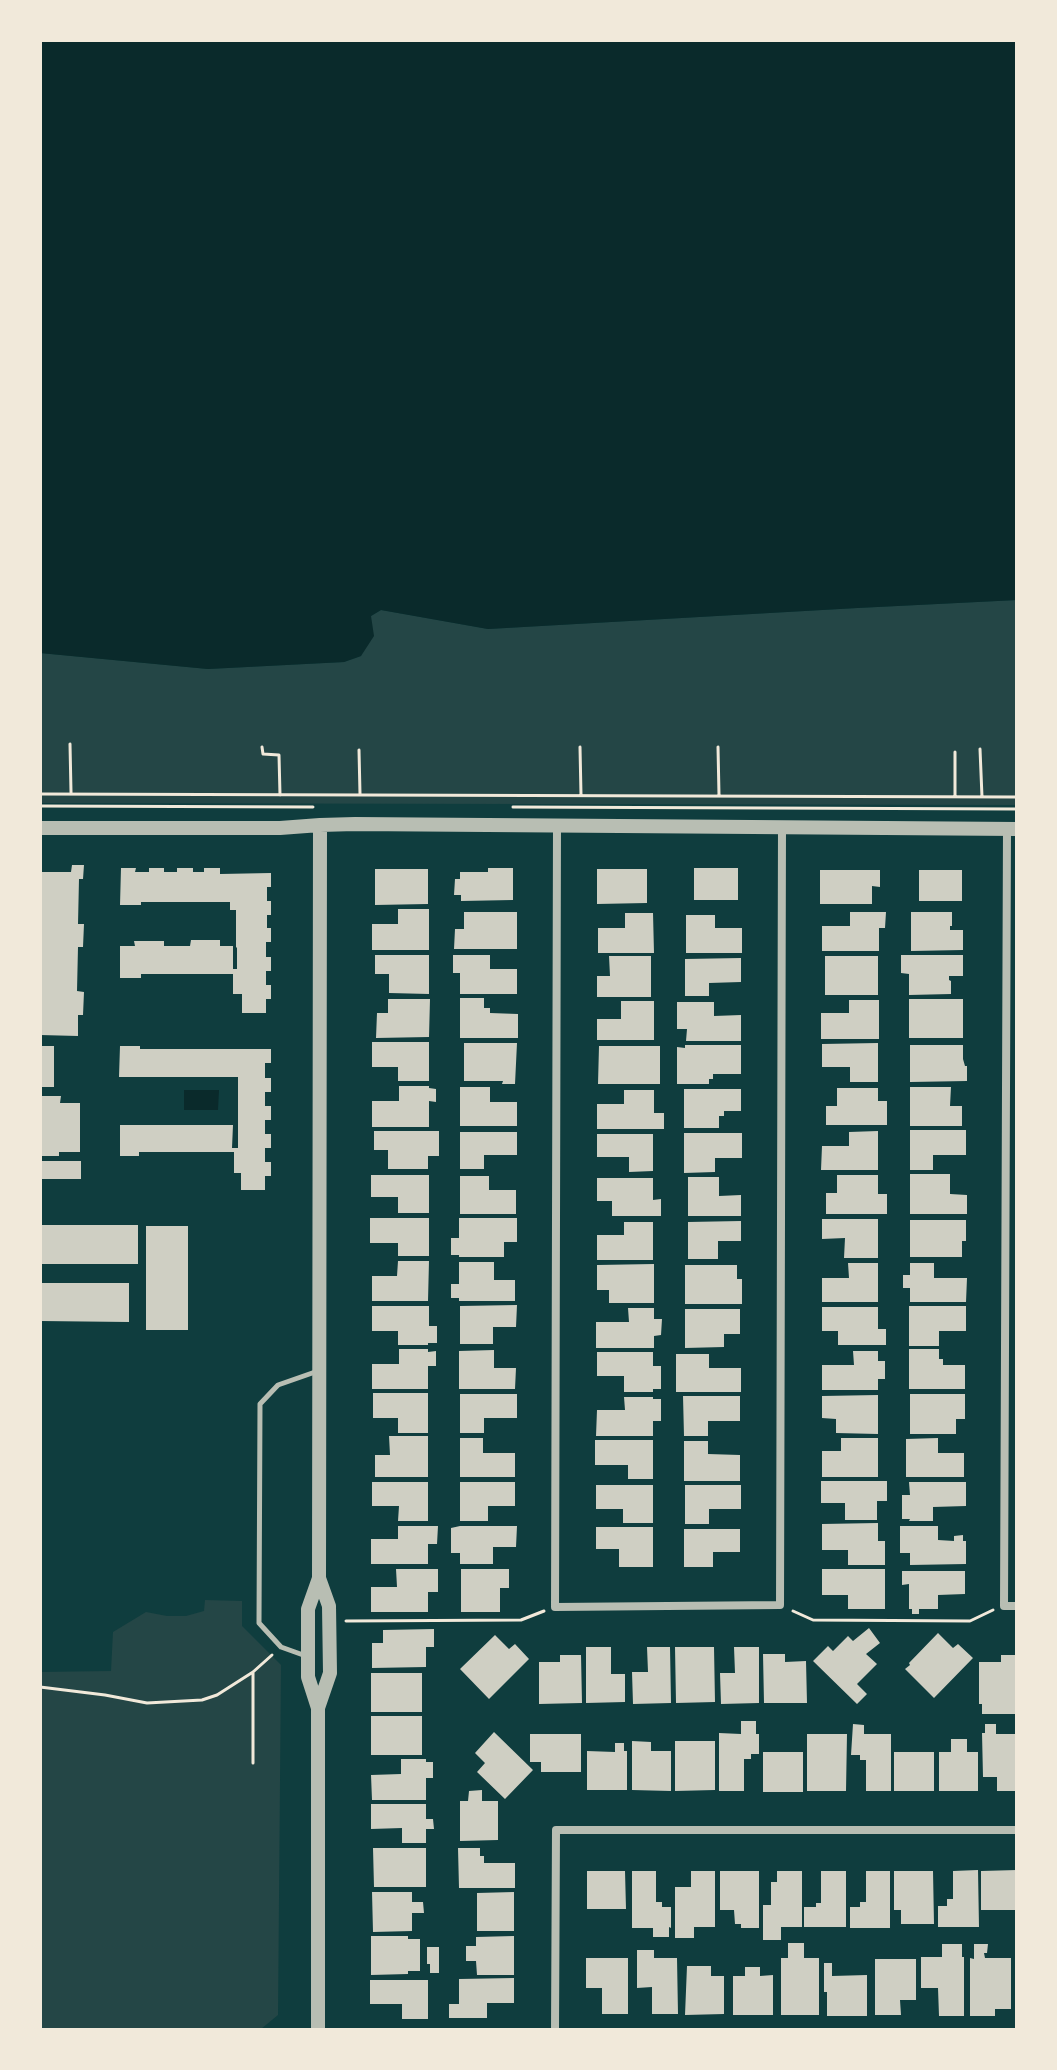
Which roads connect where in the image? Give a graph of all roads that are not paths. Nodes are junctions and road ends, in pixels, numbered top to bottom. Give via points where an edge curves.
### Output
1 (320, 825) junction
2 (557, 826) junction
3 (782, 827) junction
4 (40, 828) edge
5 (1012, 829) edge
6 (319, 1371) junction
7 (319, 1578) junction
8 (1017, 1606) edge
9 (309, 1657) junction
10 (318, 1708) junction
11 (1017, 1830) edge
12 (318, 2030) edge
13 (555, 2030) edge

1 - 2 street
1 - 4 street
1 - 6 street
2 - 3 street
2 - 3 street via 555,1607 780,1605
3 - 5 street
5 - 8 street via 1004,1606
6 - 7 street
6 - 9 lane via 278,1385 260,1404 259,1623 281,1647
7 - 9 street via 308,1609
7 - 10 street via 329,1606 330,1673
9 - 10 street via 308,1677
10 - 12 street
11 - 13 street via 556,1830

